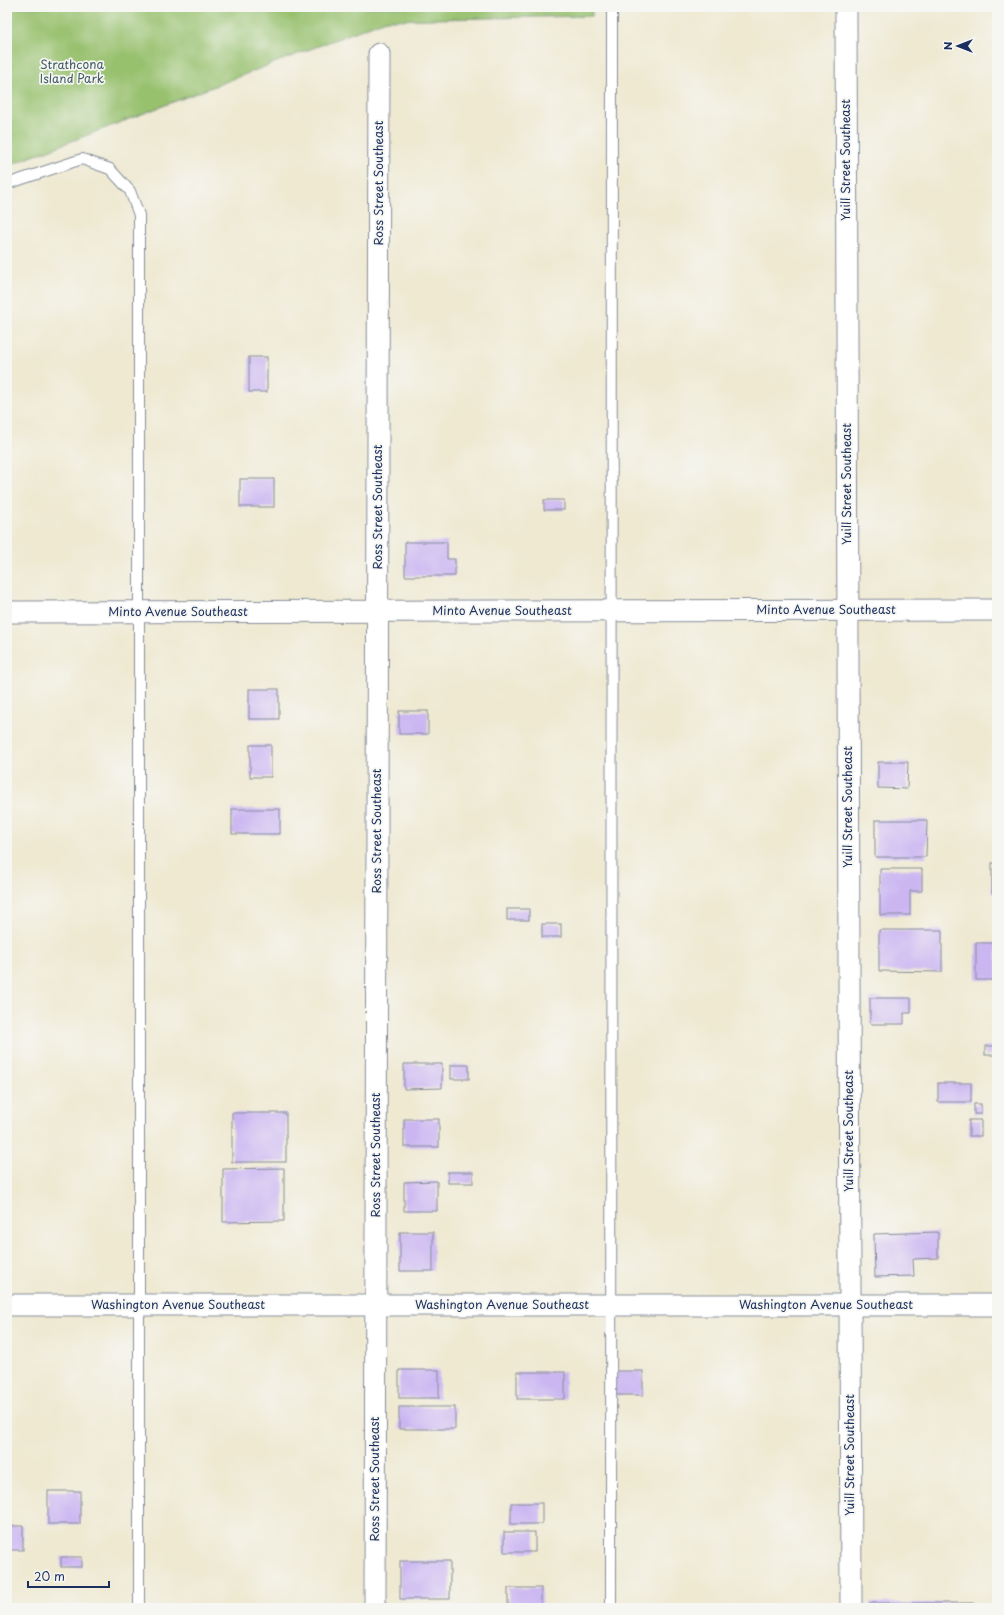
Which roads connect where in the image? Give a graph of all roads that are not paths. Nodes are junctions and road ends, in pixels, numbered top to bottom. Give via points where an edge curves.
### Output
1 (612, 7) edge
2 (846, 7) edge
3 (379, 54) dead end
4 (7, 184) edge
5 (848, 610) junction
6 (997, 610) edge
7 (378, 611) junction
8 (612, 611) junction
9 (7, 612) edge
10 (139, 612) junction
11 (7, 1305) edge
12 (139, 1305) junction
13 (376, 1305) junction
14 (611, 1305) junction
15 (850, 1305) junction
16 (997, 1305) edge
17 (140, 1608) edge
18 (375, 1608) edge
19 (611, 1608) edge
20 (850, 1608) edge

1 - 8 lane
2 - 5 street, Yuill Street Southeast
3 - 7 street, Ross Street Southeast
4 - 10 lane via 82,159 110,169 130,191 139,215
5 - 6 street, Minto Avenue Southeast
5 - 8 street, Minto Avenue Southeast
5 - 15 street, Yuill Street Southeast
7 - 8 street, Minto Avenue Southeast
7 - 10 street, Minto Avenue Southeast
7 - 13 street, Ross Street Southeast
8 - 14 lane
9 - 10 street, Minto Avenue Southeast
10 - 12 lane
11 - 12 street, Washington Avenue Southeast
12 - 13 street, Washington Avenue Southeast
12 - 17 lane
13 - 14 street, Washington Avenue Southeast
13 - 18 street, Ross Street Southeast
14 - 15 street, Washington Avenue Southeast
14 - 19 lane
15 - 16 street, Washington Avenue Southeast
15 - 20 street, Yuill Street Southeast

